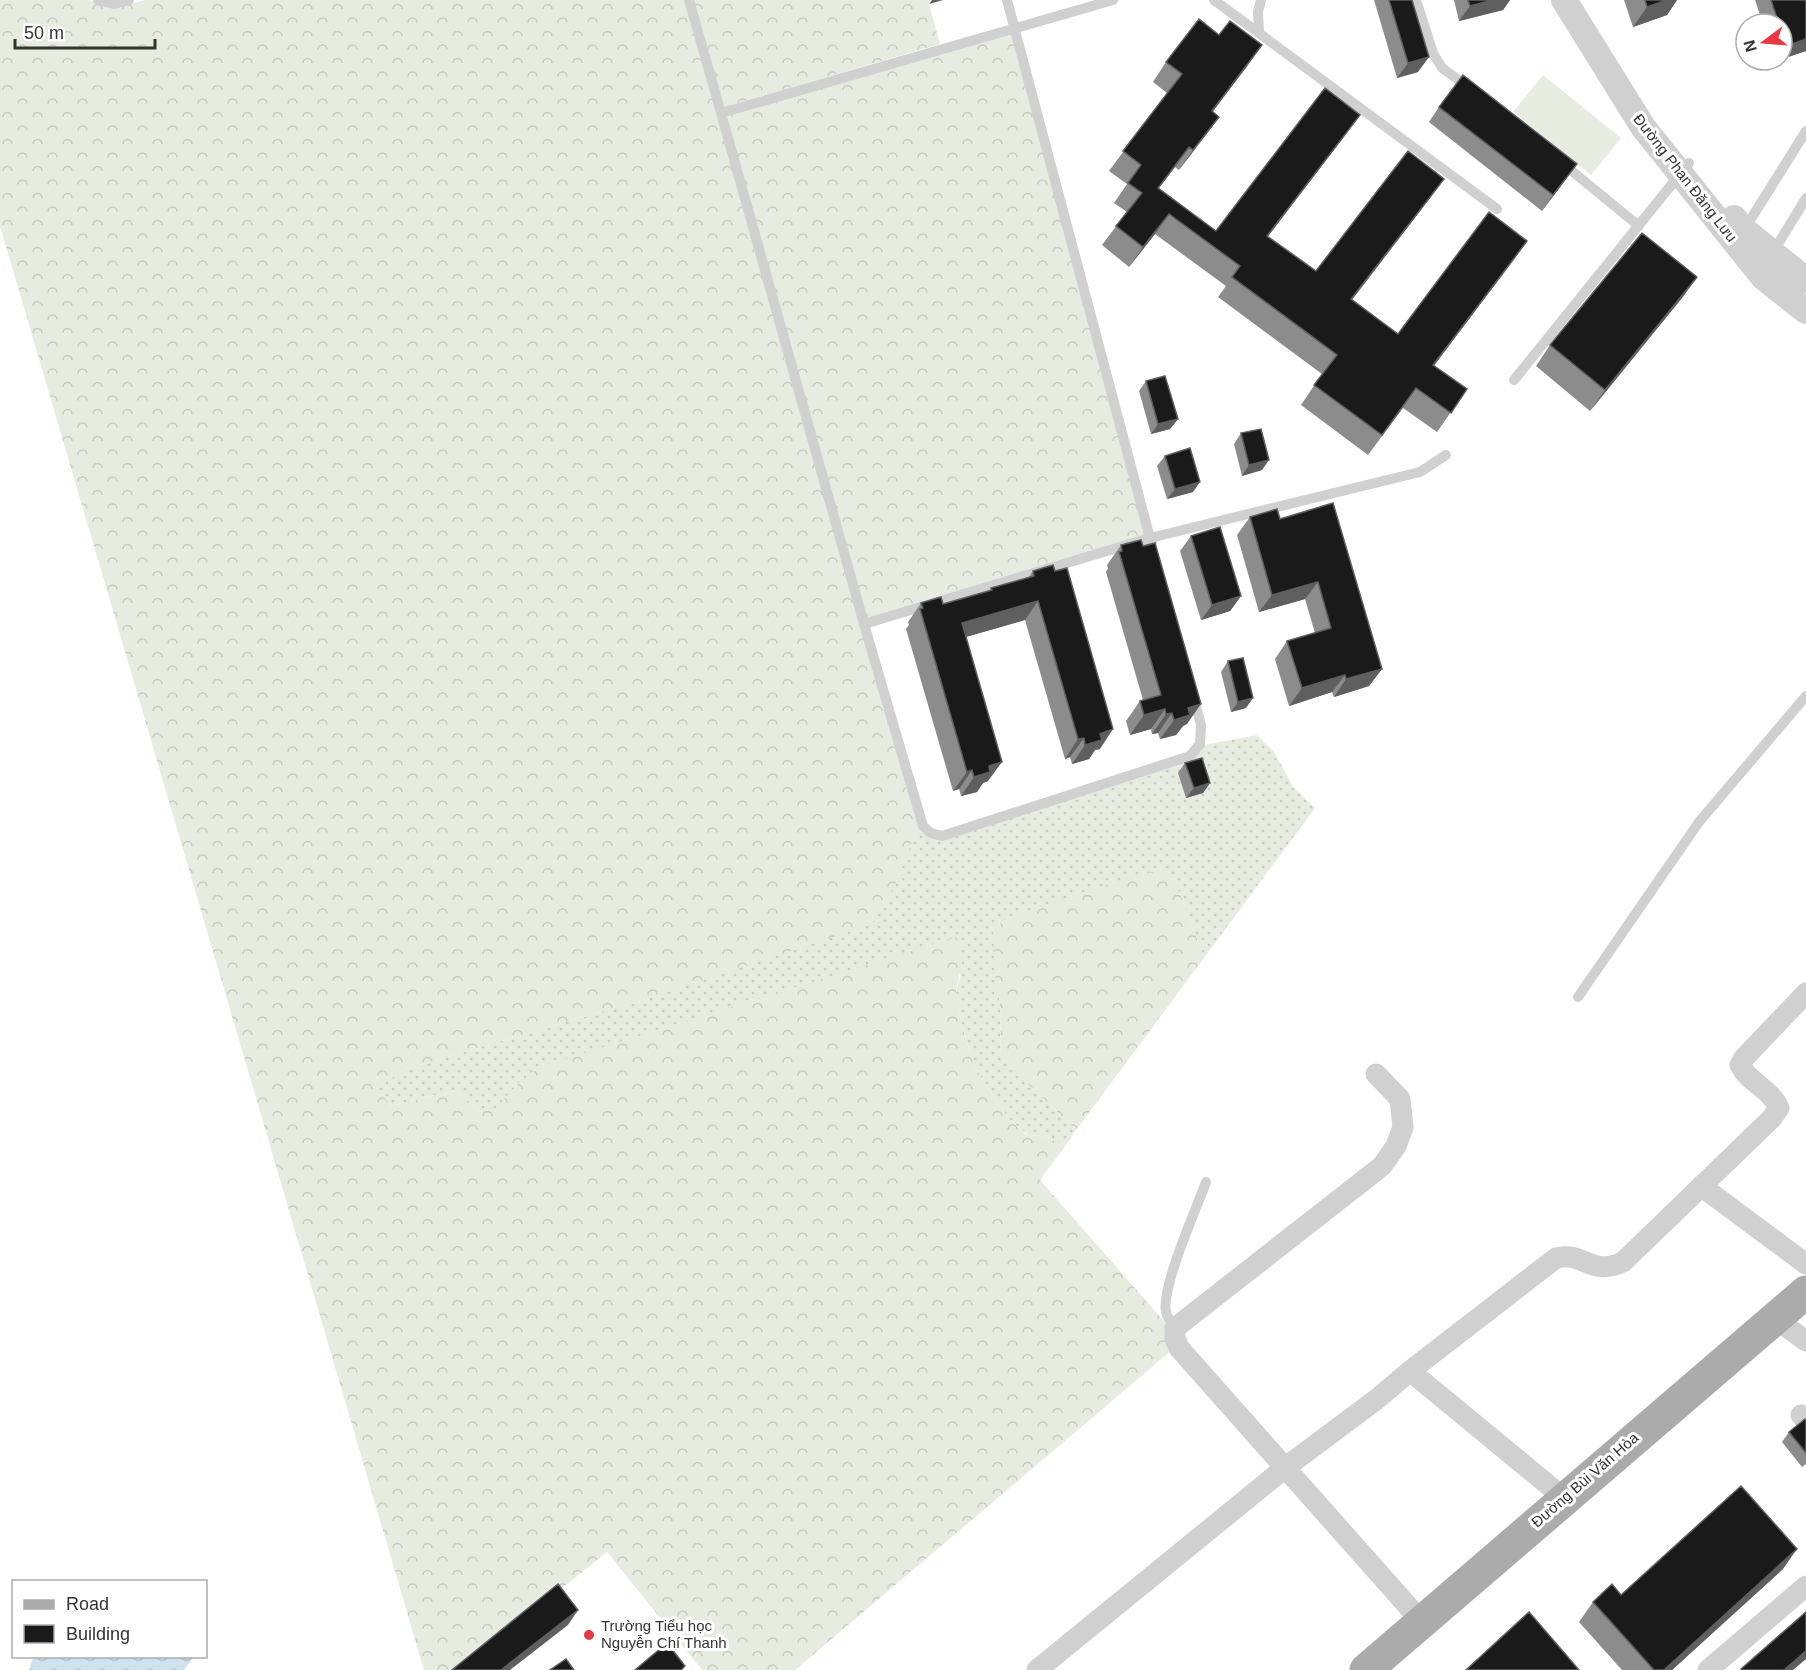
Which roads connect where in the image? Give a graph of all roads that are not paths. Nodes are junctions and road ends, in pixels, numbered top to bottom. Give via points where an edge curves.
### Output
1 (98, 0) edge
2 (129, 0) edge
3 (689, 0) edge
4 (1007, 0) edge
5 (1113, 0) edge
6 (1215, 0) edge
7 (1261, 0) edge
8 (1416, 0) edge
9 (1564, 0) edge
10 (1583, 0) edge
11 (1015, 27) junction
12 (1259, 33) junction
13 (1478, 95) edge
14 (721, 113) junction
15 (1806, 131) edge
16 (1550, 153) edge
17 (1685, 169) junction
18 (1806, 198) edge
19 (1712, 202) junction
20 (1497, 209) dead end
21 (1639, 226) junction
22 (1744, 231) junction
23 (1772, 254) junction
24 (1806, 280) edge
25 (1806, 311) edge
26 (1514, 380) dead end
27 (1446, 455) dead end
28 (1152, 543) junction
29 (864, 624) junction
30 (1192, 692) edge
31 (1806, 696) edge
32 (1806, 993) edge
33 (1578, 997) dead end
34 (1376, 1074) dead end
35 (1206, 1182) dead end
36 (1701, 1186) junction
37 (1806, 1264) edge
38 (1806, 1292) edge
39 (1774, 1318) junction
40 (1175, 1328) junction
41 (1806, 1341) edge
42 (1410, 1371) junction
43 (1286, 1467) junction
44 (1564, 1498) junction
45 (1806, 1586) edge
46 (1422, 1622) junction
47 (1037, 1670) edge
48 (1365, 1670) edge
49 (1708, 1670) edge

1 - 2 lane via 114,4
3 - 14 lane
4 - 11 lane
5 - 11 lane
6 - 12 lane
7 - 12 lane
8 - 13 lane via 1437,61
9 - 17 street, Đường Phan Đăng Lưu via 1643,127
10 - 17 street, Đường Phan Đăng Lưu
11 - 14 lane
11 - 28 lane
12 - 20 lane
14 - 29 lane
15 - 22 lane
16 - 21 lane
17 - 19 street, Đường Phan Đăng Lưu
17 - 21 lane
18 - 23 lane
19 - 22 street, Đường Phan Đăng Lưu
19 - 25 street, Đường Phan Đăng Lưu via 1763,277
21 - 26 lane
22 - 23 street, Đường Phan Đăng Lưu
23 - 24 street, Đường Phan Đăng Lưu
27 - 28 lane via 1420,472
28 - 29 lane
29 - 30 lane via 923,826 942,836 1190,756 1200,744 1201,725
31 - 33 lane via 1699,822
32 - 36 street via 1740,1065 1744,1074 1775,1099 1779,1108
34 - 40 street via 1400,1099 1403,1127 1382,1166
35 - 40 lane via 1168,1286 1166,1315
36 - 37 street
36 - 42 street via 1623,1262 1596,1267 1577,1258 1556,1258
38 - 39 main road, Đường Bùi Văn Hòa
39 - 41 street
39 - 44 main road, Đường Bùi Văn Hòa
40 - 43 street via 1179,1348
42 - 43 street
42 - 44 street
43 - 46 street
43 - 47 street
44 - 46 main road, Đường Bùi Văn Hòa
45 - 49 street
46 - 48 main road, Đường Bùi Văn Hòa

